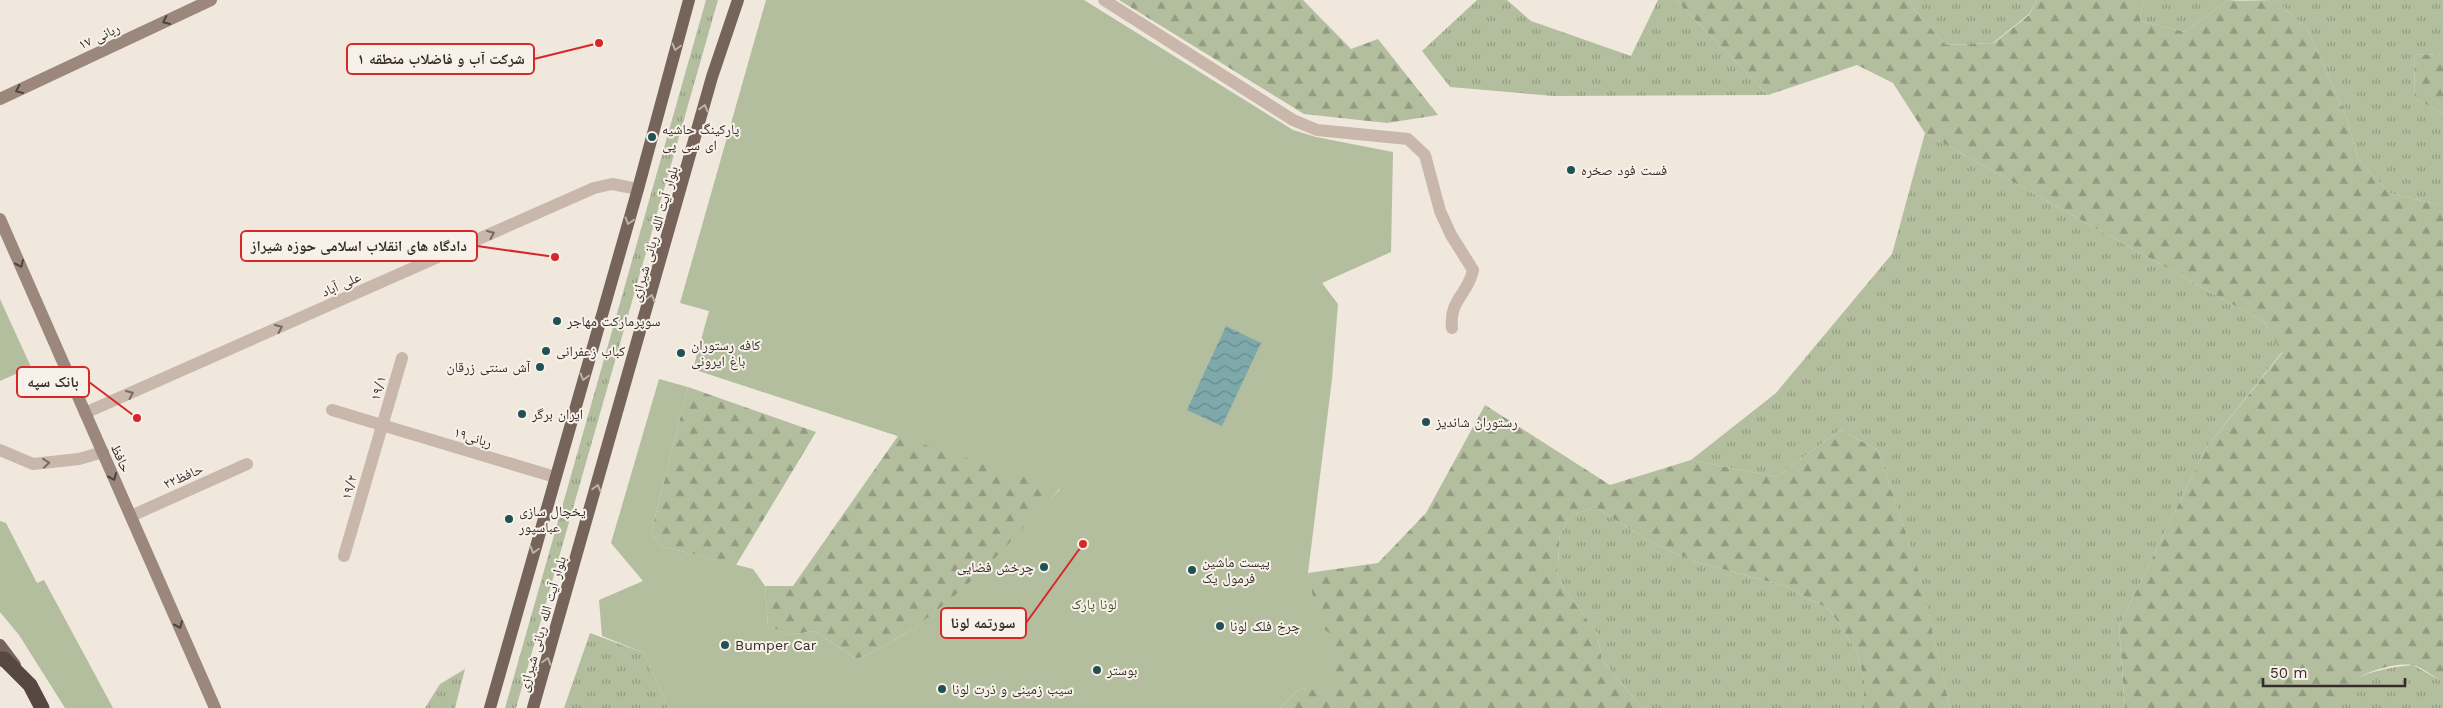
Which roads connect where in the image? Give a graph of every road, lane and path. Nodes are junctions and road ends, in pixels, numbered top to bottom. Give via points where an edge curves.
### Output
1 (211, 0) edge
2 (689, 0) edge
3 (738, 0) edge
4 (1104, 0) edge
5 (0, 99) edge
6 (638, 189) junction
7 (0, 219) edge
8 (1452, 328) dead end
9 (402, 358) dead end
10 (332, 410) dead end
11 (86, 413) junction
12 (382, 426) junction
13 (0, 450) edge
14 (103, 452) junction
15 (247, 464) dead end
16 (555, 477) junction
17 (131, 516) junction
18 (344, 556) dead end
19 (0, 645) edge
20 (0, 659) edge
21 (30, 685) junction
22 (42, 708) edge
23 (215, 708) edge
24 (490, 708) edge
25 (533, 708) edge

1 -> 5 main road, ربانی ۱۷
2 -> 6 main road, بلوار آیت الله ربانی شیرازی
25 -> 3 main road, بلوار آیت الله ربانی شیرازی via 712,77
4 - 8 street via 1293,120 1317,130 1408,139 1425,155 1440,212 1450,235 1473,270 1471,281 1453,307
11 -> 6 street, علی آباد via 594,188 612,184
6 -> 16 main road, بلوار آیت الله ربانی شیرازی
7 -> 11 main road, حافظ
9 - 12 street, ۱۹/۱
10 - 12 street, ربانی۱۹
11 - 14 main road, حافظ
12 - 16 street, ربانی۱۹
12 - 18 street, ۱۹/۲
13 -> 14 street via 33,464 79,459
14 -> 17 main road, حافظ
15 - 17 street, حافظ۲۲
16 -> 24 main road, بلوار آیت الله ربانی شیرازی
17 -> 23 main road, حافظ
19 - 21 main road
20 - 21 highway via 4,659
21 - 22 highway

